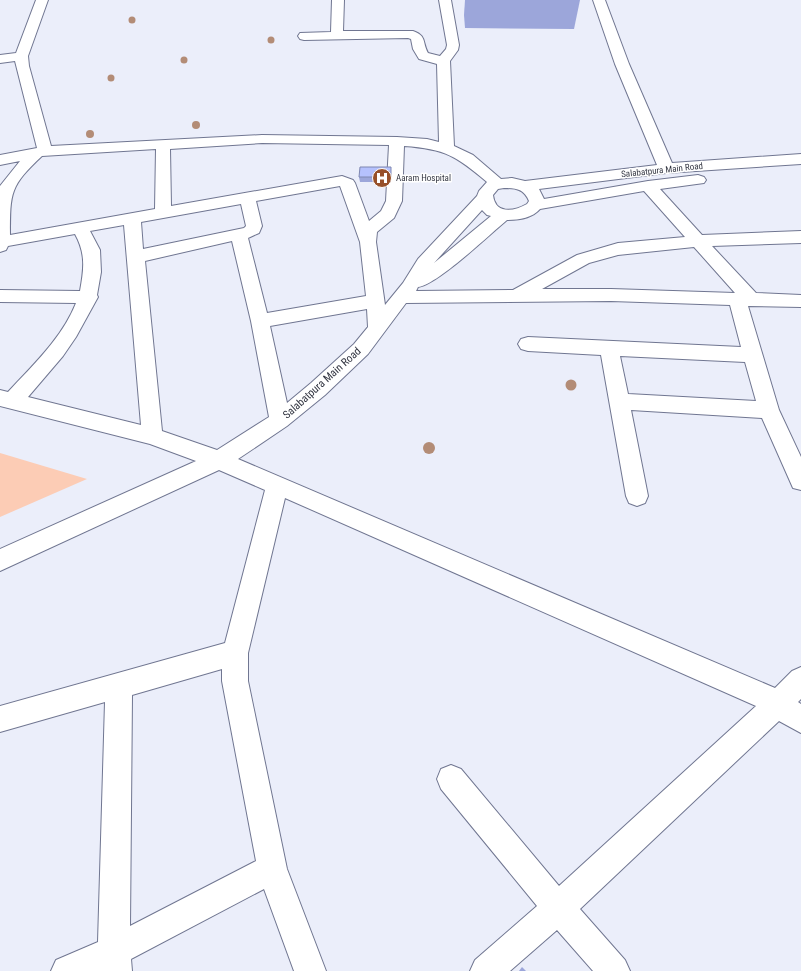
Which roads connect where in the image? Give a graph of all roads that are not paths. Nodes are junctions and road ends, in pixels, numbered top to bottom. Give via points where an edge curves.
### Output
1 (42, 0) edge
2 (338, 0) edge
3 (445, 0) edge
4 (599, 0) edge
5 (337, 35) junction
6 (304, 36) dead end
7 (21, 56) junction
8 (0, 59) edge
9 (443, 60) junction
10 (397, 141) junction
11 (163, 144) junction
12 (447, 148) junction
13 (41, 152) junction
14 (801, 159) edge
15 (0, 160) edge
16 (666, 168) junction
17 (801, 171) edge
18 (498, 184) junction
19 (524, 186) junction
20 (648, 186) junction
21 (247, 197) junction
22 (484, 198) junction
23 (1, 201) edge
24 (536, 204) junction
25 (163, 213) junction
26 (503, 214) junction
27 (132, 218) junction
28 (80, 229) junction
29 (239, 235) junction
30 (801, 237) edge
31 (698, 241) junction
32 (368, 242) junction
33 (1, 244) edge
34 (135, 257) junction
35 (405, 292) junction
36 (517, 295) junction
37 (0, 296) edge
38 (89, 297) junction
39 (744, 299) junction
40 (376, 301) junction
41 (801, 301) edge
42 (260, 321) junction
43 (377, 330) junction
44 (528, 344) dead end
45 (609, 348) junction
46 (753, 355) junction
47 (6, 400) edge
48 (619, 402) junction
49 (769, 410) junction
50 (280, 420) junction
51 (152, 436) junction
52 (219, 460) junction
53 (801, 481) edge
54 (276, 484) junction
55 (637, 496) dead end
56 (0, 560) edge
57 (235, 653) junction
58 (801, 680) edge
59 (119, 686) junction
60 (777, 704) junction
61 (0, 719) edge
62 (801, 720) edge
63 (451, 779) dead end
64 (272, 868) junction
65 (558, 908) junction
66 (115, 961) edge
67 (67, 971) edge
68 (310, 971) edge
69 (486, 971) edge
70 (614, 971) edge

1 - 7 street
2 - 5 street
3 - 9 street via 453,44 452,50
4 - 16 street via 622,64
5 - 6 street
5 - 9 street via 414,34 422,56 426,59
7 - 8 street
7 - 13 street
9 - 12 street
10 - 11 street via 262,139
10 - 12 street via 427,143
10 - 32 street via 394,201 388,214 369,232
11 - 13 street
11 - 25 street
12 - 18 street via 468,158
13 - 15 street
13 - 23 street via 24,163 8,185
14 - 16 street, Salabatpura Main Road
16 - 19 street, Salabatpura Main Road
17 - 20 street, Salabatpura Main Road
18 - 19 street
18 - 22 street via 487,190
19 - 24 street via 534,194
20 - 24 street, Salabatpura Main Road
20 - 31 street
21 - 25 street
21 - 29 street via 253,229
21 - 32 street via 342,180 347,183
22 - 26 street via 489,208
22 - 35 street, Salabatpura Main Road via 424,263
23 - 33 street
24 - 26 street via 520,215
25 - 27 street
26 - 35 street, Salabatpura Main Road via 439,268
27 - 28 street
27 - 34 street
28 - 33 street
28 - 38 street via 91,249 93,274
29 - 34 street
29 - 42 street
30 - 31 street
31 - 36 street via 618,249 583,259
31 - 39 street
32 - 40 street
34 - 51 street
35 - 36 street
35 - 43 street, Salabatpura Main Road
36 - 39 street
37 - 38 street
38 - 47 street via 67,337
39 - 41 street
39 - 46 street
40 - 42 street
40 - 43 street
42 - 50 street
43 - 50 street, Salabatpura Main Road via 361,349 318,389
44 - 45 street
45 - 46 street
45 - 48 street
46 - 49 street
47 - 51 street
48 - 49 street
48 - 55 street
49 - 53 street
50 - 52 street, Salabatpura Main Road
51 - 52 street
52 - 54 street
52 - 56 street, Salabatpura Main Road
54 - 57 street
54 - 60 street via 763,695
57 - 59 street
57 - 64 street via 235,682
58 - 60 street
59 - 61 street
59 - 66 street
60 - 62 street
60 - 65 street
63 - 65 street
64 - 66 street
64 - 68 street
65 - 69 street
65 - 70 street
66 - 67 street

